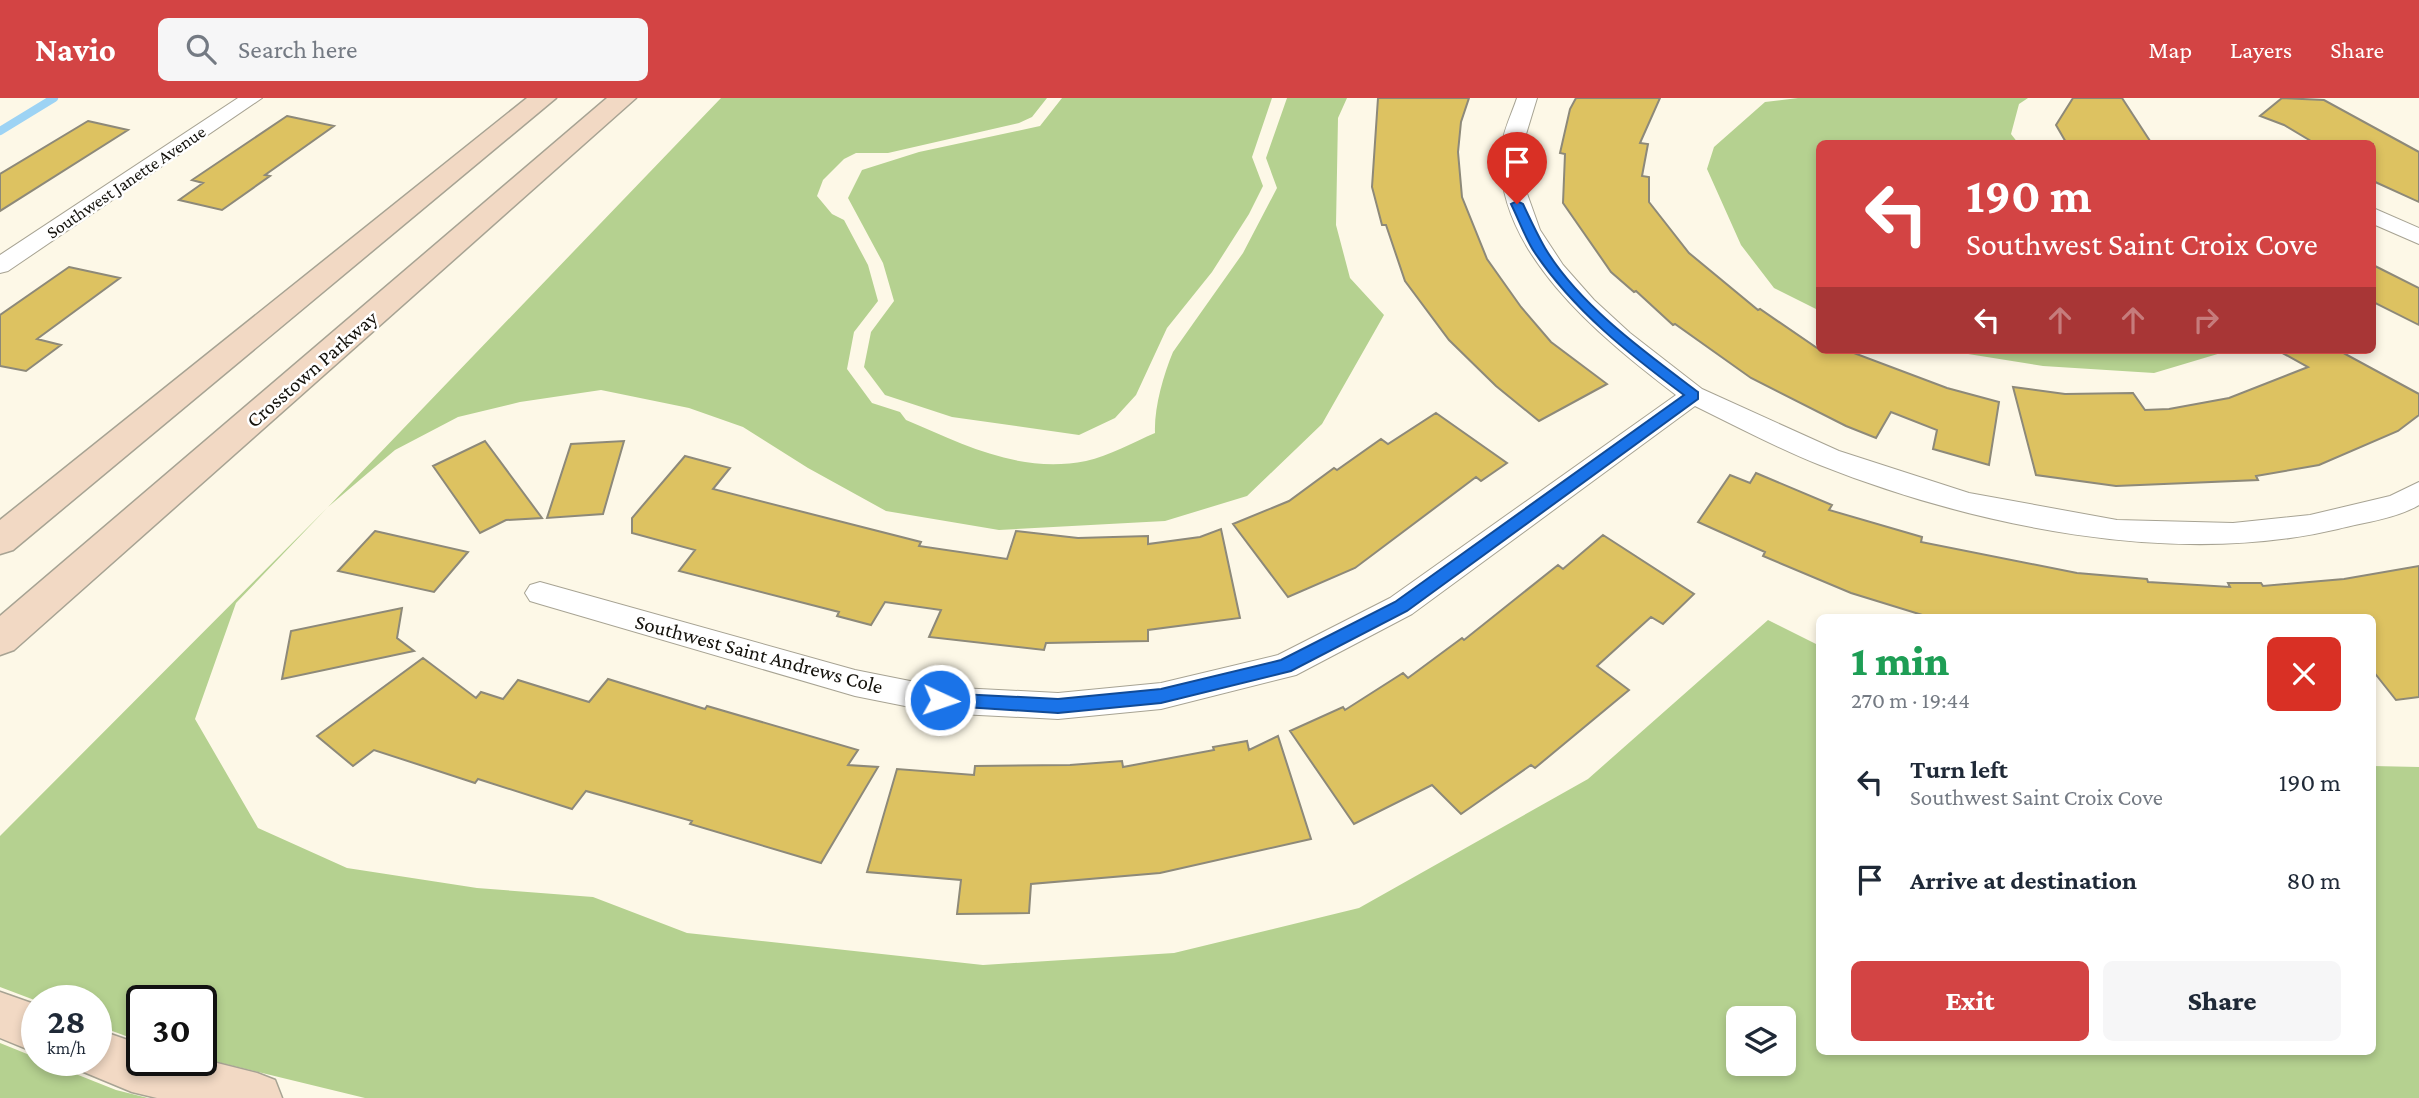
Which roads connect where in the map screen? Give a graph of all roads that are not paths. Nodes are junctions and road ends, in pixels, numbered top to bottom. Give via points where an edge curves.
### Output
1 (252, 98) edge
2 (543, 98) edge
3 (623, 98) edge
4 (1527, 98) edge
5 (2376, 216) edge
6 (2419, 237) edge
7 (0, 266) edge
8 (1693, 395) junction
9 (2419, 492) edge
10 (0, 540) edge
11 (540, 593) dead end
12 (0, 639) edge
13 (0, 1014) edge
14 (21, 1023) edge
15 (112, 1059) edge
16 (257, 1098) edge

1 - 7 street, Southwest Janette Avenue
2 - 10 main road
3 - 12 main road, Crosstown Parkway
4 - 8 street via 1516,120 1510,154 1517,204 1540,251 1576,296 1626,345
5 - 6 street
8 - 9 street via 1829,458 1966,503 2118,530 2233,534 2310,526 2398,504
8 - 11 street, Southwest Saint Andrews Cole via 1401,606 1285,666 1161,696 1058,706 940,700 855,683
13 - 14 main road
15 - 16 main road

